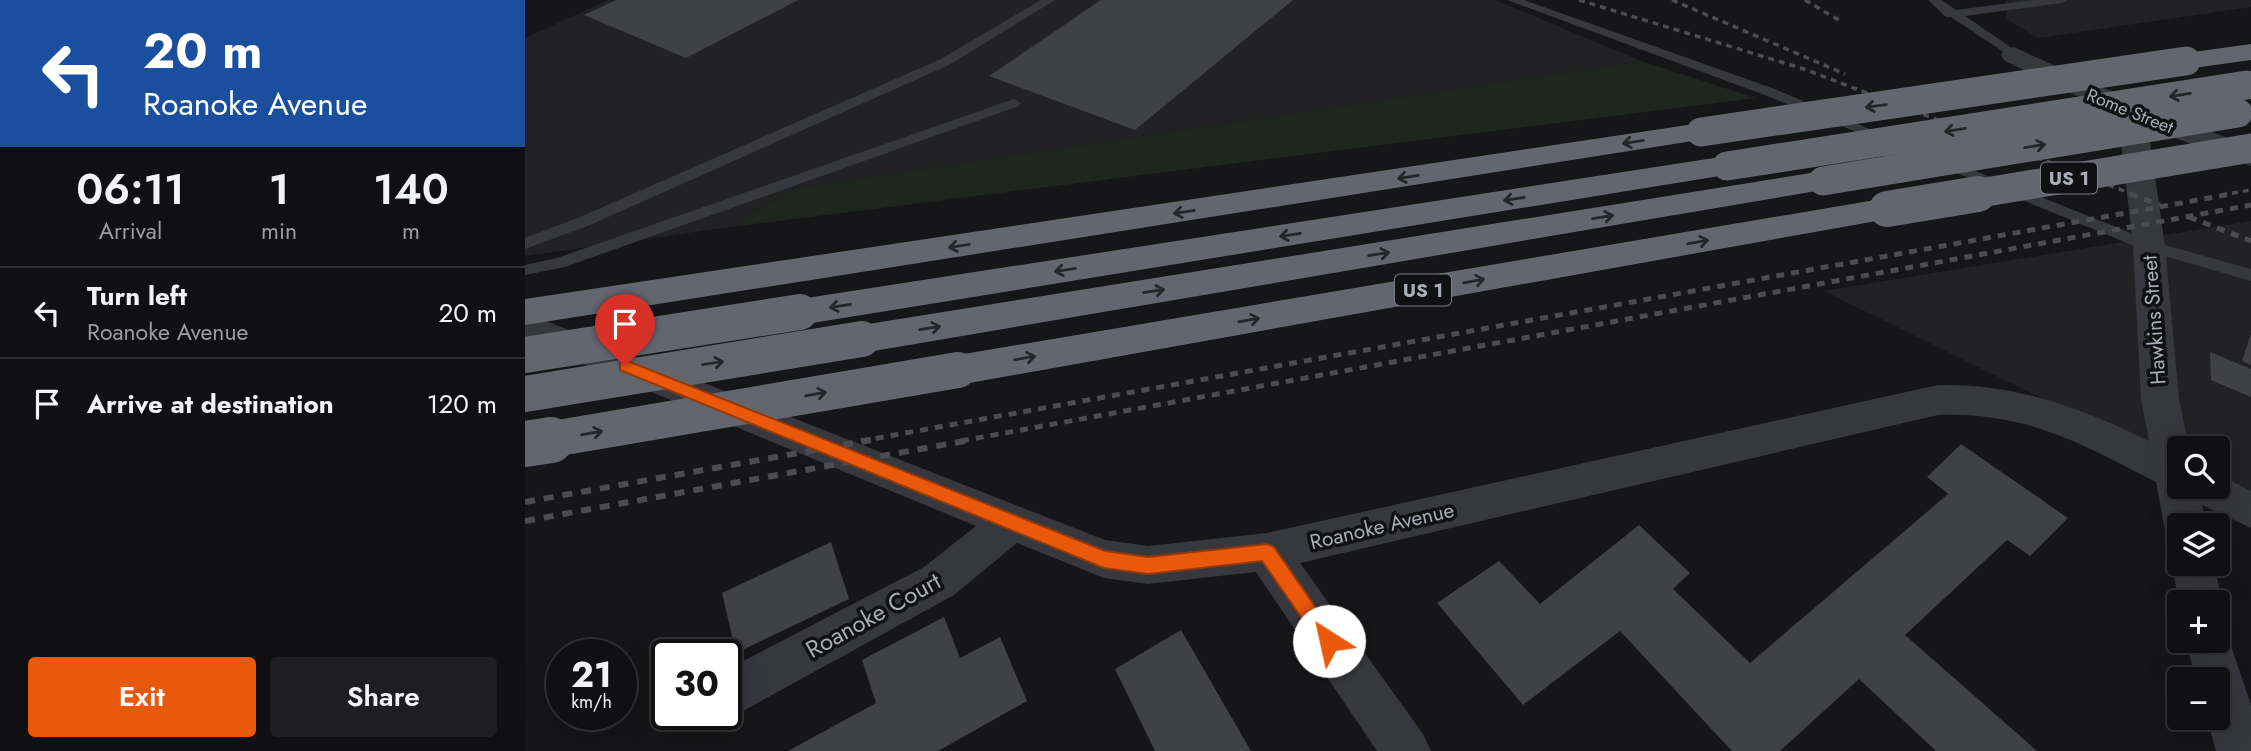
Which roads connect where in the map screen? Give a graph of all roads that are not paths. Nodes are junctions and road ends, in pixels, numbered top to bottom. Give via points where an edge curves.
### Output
1 (1049, 0) edge
2 (1513, 0) edge
3 (1934, 0) edge
4 (1963, 0) edge
5 (2061, 0) edge
6 (1950, 14) junction
7 (2251, 52) edge
8 (2014, 55) joint
9 (2250, 93) edge
10 (1014, 103) dead end
11 (2132, 114) junction
12 (2251, 148) edge
13 (2251, 157) edge
14 (525, 244) edge
15 (2149, 246) junction
16 (525, 270) edge
17 (2251, 275) edge
18 (525, 312) edge
19 (525, 326) edge
20 (525, 355) edge
21 (525, 394) edge
22 (2172, 436) edge
23 (525, 444) edge
24 (2167, 469) edge
25 (2228, 499) edge
26 (2251, 510) edge
27 (1011, 523) junction
28 (1267, 552) junction
29 (2212, 653) edge
30 (742, 686) edge
31 (1406, 751) edge
32 (2241, 751) edge

1 - 14 lane via 945,62
2 - 15 lane via 1767,91
3 - 6 lane
4 - 6 lane
5 - 6 lane
6 - 8 lane
7 -> 18 highway, bridge
8 - 11 street, Rome Street
9 -> 20 highway, bridge via 1727,166
21 -> 9 highway, bridge via 1823,181
10 - 16 lane via 559,263
11 - 13 street, Rome Street
11 - 15 street, Hawkins Street
23 -> 12 highway, US 1, bridge
15 - 17 lane
15 - 22 street, Hawkins Street via 2160,398
19 - 27 street, Roanoke Avenue
24 - 28 street, Roanoke Avenue via 2049,412 1973,397 1938,400
25 - 26 street, Roanoke Avenue
27 - 28 street, Roanoke Avenue via 1104,559 1148,565
27 - 30 street, Roanoke Court via 939,581
28 - 31 street
29 - 32 street

